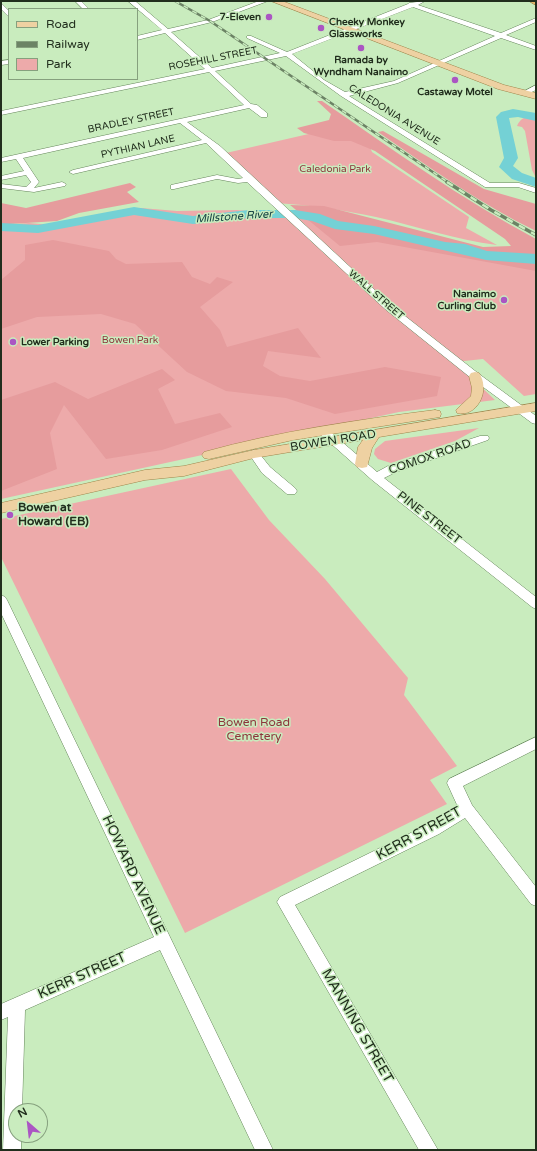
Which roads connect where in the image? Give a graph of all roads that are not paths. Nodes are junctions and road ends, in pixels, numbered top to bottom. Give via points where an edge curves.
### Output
1 (131, 1) edge
2 (265, 1) edge
3 (275, 1) edge
4 (402, 1) edge
5 (422, 1) edge
6 (413, 4) junction
7 (1, 6) edge
8 (8, 14) edge
9 (536, 20) edge
10 (349, 29) junction
11 (168, 31) junction
12 (501, 36) junction
13 (249, 37) dead end
14 (138, 38) edge
15 (536, 48) edge
16 (287, 54) junction
17 (436, 63) junction
18 (210, 70) junction
19 (536, 87) edge
20 (523, 94) junction
21 (343, 95) junction
22 (536, 96) edge
23 (249, 106) junction
24 (1, 113) edge
25 (264, 115) dead end
26 (182, 120) junction
27 (207, 141) junction
28 (18, 156) junction
29 (1, 160) edge
30 (29, 172) junction
31 (73, 172) dead end
32 (1, 178) edge
33 (249, 179) junction
34 (62, 184) dead end
35 (1, 186) edge
36 (174, 187) dead end
37 (28, 189) junction
38 (536, 191) edge
39 (475, 376) junction
40 (536, 398) edge
41 (516, 406) junction
42 (536, 407) edge
43 (462, 410) junction
44 (536, 421) edge
45 (323, 431) junction
46 (374, 435) junction
47 (484, 438) dead end
48 (333, 440) junction
49 (254, 454) junction
50 (362, 464) junction
51 (145, 475) junction
52 (376, 477) junction
53 (291, 491) dead end
54 (1, 508) edge
55 (1, 600) edge
56 (536, 604) edge
57 (5, 621) edge
58 (536, 743) edge
59 (467, 809) junction
60 (536, 899) edge
61 (285, 902) joint
62 (164, 940) junction
63 (17, 1005) junction
64 (1, 1012) edge
65 (12, 1150) edge
66 (264, 1150) edge
67 (429, 1150) edge

1 - 11 street
2 - 11 street via 210,21
3 - 10 main road
4 - 6 street
5 - 6 street, ROSEHILL STREET
6 - 10 street, ROSEHILL STREET
6 - 12 street
7 - 8 street
9 - 12 street
10 - 16 street, ROSEHILL STREET
10 - 17 main road
11 - 14 street
11 - 18 street
12 - 15 street
12 - 17 street
13 - 16 street, CALEDONIA AVENUE
16 - 18 street, ROSEHILL STREET
16 - 21 street, CALEDONIA AVENUE
17 - 20 main road
17 - 21 street via 396,82
18 - 23 street
18 - 24 street, ROSEHILL STREET
19 - 20 street
20 - 22 main road
21 - 38 street, CALEDONIA AVENUE via 488,185 506,184
23 - 25 street
23 - 26 street, BRADLEY STREET
26 - 27 street, WALL STREET
26 - 28 street, BRADLEY STREET
27 - 31 street, PYTHIAN LANE
27 - 33 street, WALL STREET
28 - 29 street, BRADLEY STREET
28 - 30 street
30 - 32 street
30 - 37 street via 35,182
33 - 36 street via 238,182 217,177
33 - 39 street, WALL STREET via 388,307
34 - 37 street
35 - 37 street
39 - 41 street, WALL STREET
39 - 43 main road via 479,389 477,398
40 - 41 main road
41 - 42 main road
41 - 43 main road, BOWEN ROAD
41 - 44 street, WALL STREET
41 - 46 main road, BOWEN ROAD
43 - 45 main road, BOWEN ROAD
45 - 48 street, PINE STREET
45 - 51 main road, BOWEN ROAD via 243,445
46 - 48 main road, BOWEN ROAD
46 - 50 main road via 365,447
47 - 52 street, COMOX ROAD via 392,469
48 - 49 main road, BOWEN ROAD
48 - 50 street, PINE STREET
49 - 51 main road, BOWEN ROAD via 184,471
49 - 53 street via 266,470
50 - 52 street, PINE STREET
51 - 54 main road, BOWEN ROAD
52 - 56 street, PINE STREET
55 - 57 street, HOWARD AVENUE
57 - 62 street, HOWARD AVENUE
58 - 59 street, KERR STREET via 454,783
59 - 60 street
59 - 61 street, KERR STREET via 434,829
61 - 67 street, MANNING STREET
62 - 63 street, KERR STREET
62 - 66 street, HOWARD AVENUE
63 - 64 street, KERR STREET
63 - 65 street

